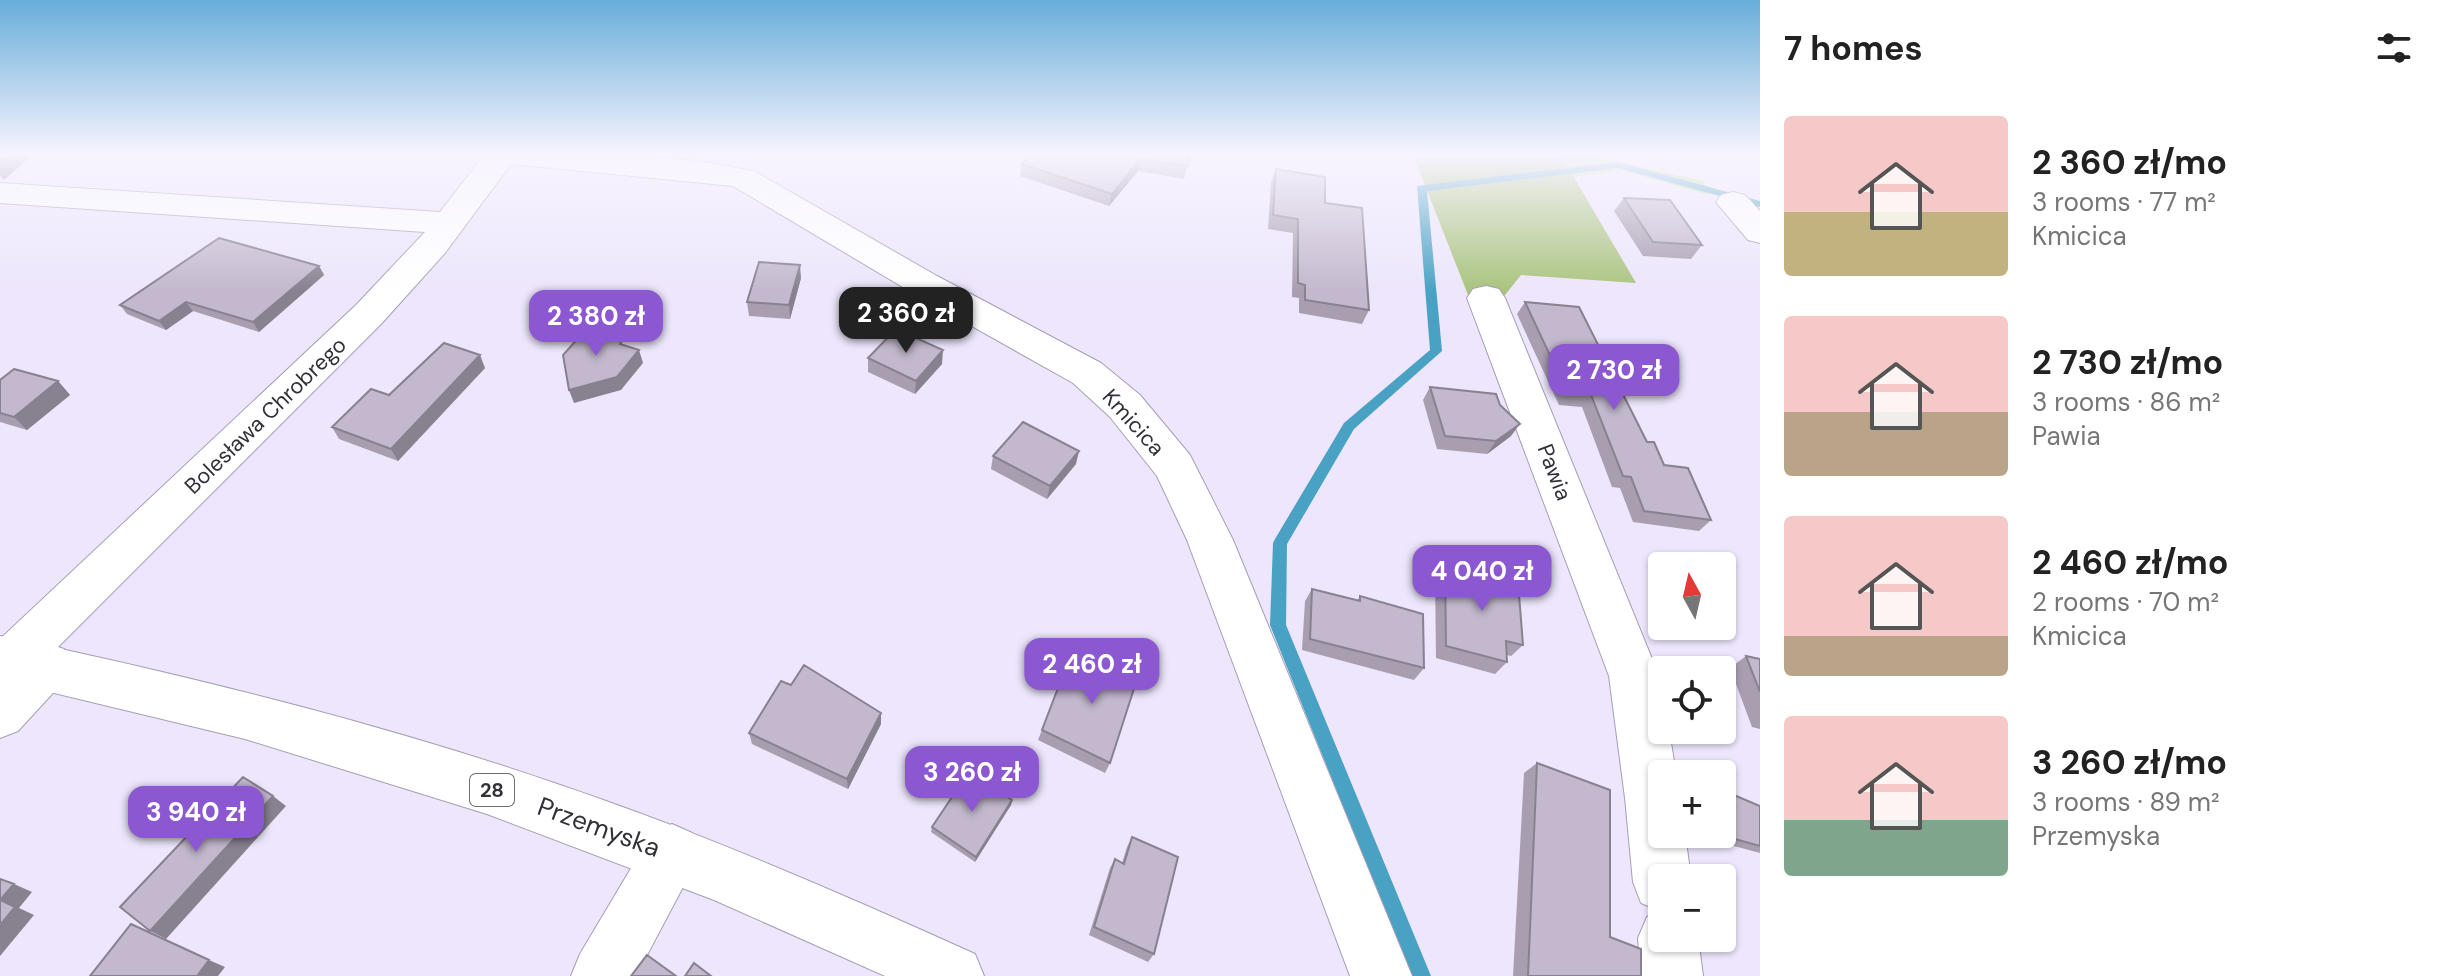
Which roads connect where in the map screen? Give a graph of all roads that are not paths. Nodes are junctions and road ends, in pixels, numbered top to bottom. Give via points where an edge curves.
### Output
1 (98, 200) edge
2 (468, 200) edge
3 (779, 200) edge
4 (1733, 202) dead end
5 (450, 223) junction
6 (1760, 232) edge
7 (1486, 298) dead end
8 (19, 661) edge
9 (0, 714) edge
10 (672, 853) junction
11 (1660, 864) edge
12 (1669, 952) edge
13 (602, 976) edge
14 (953, 976) edge
15 (1381, 976) edge
16 (1672, 976) edge

1 - 5 street
2 - 5 street, Bolesława Chrobrego
3 - 15 street, Kmicica via 1087,373 1125,406 1175,467 1210,540
4 - 6 street
5 - 8 street, Bolesława Chrobrego via 369,314
7 - 11 street, Pawia via 1634,676
8 - 9 street
8 - 10 street, Przemyska / 28 via 230,709 568,813
10 - 13 street
10 - 14 street, Przemyska / 28 via 858,930
12 - 16 street

